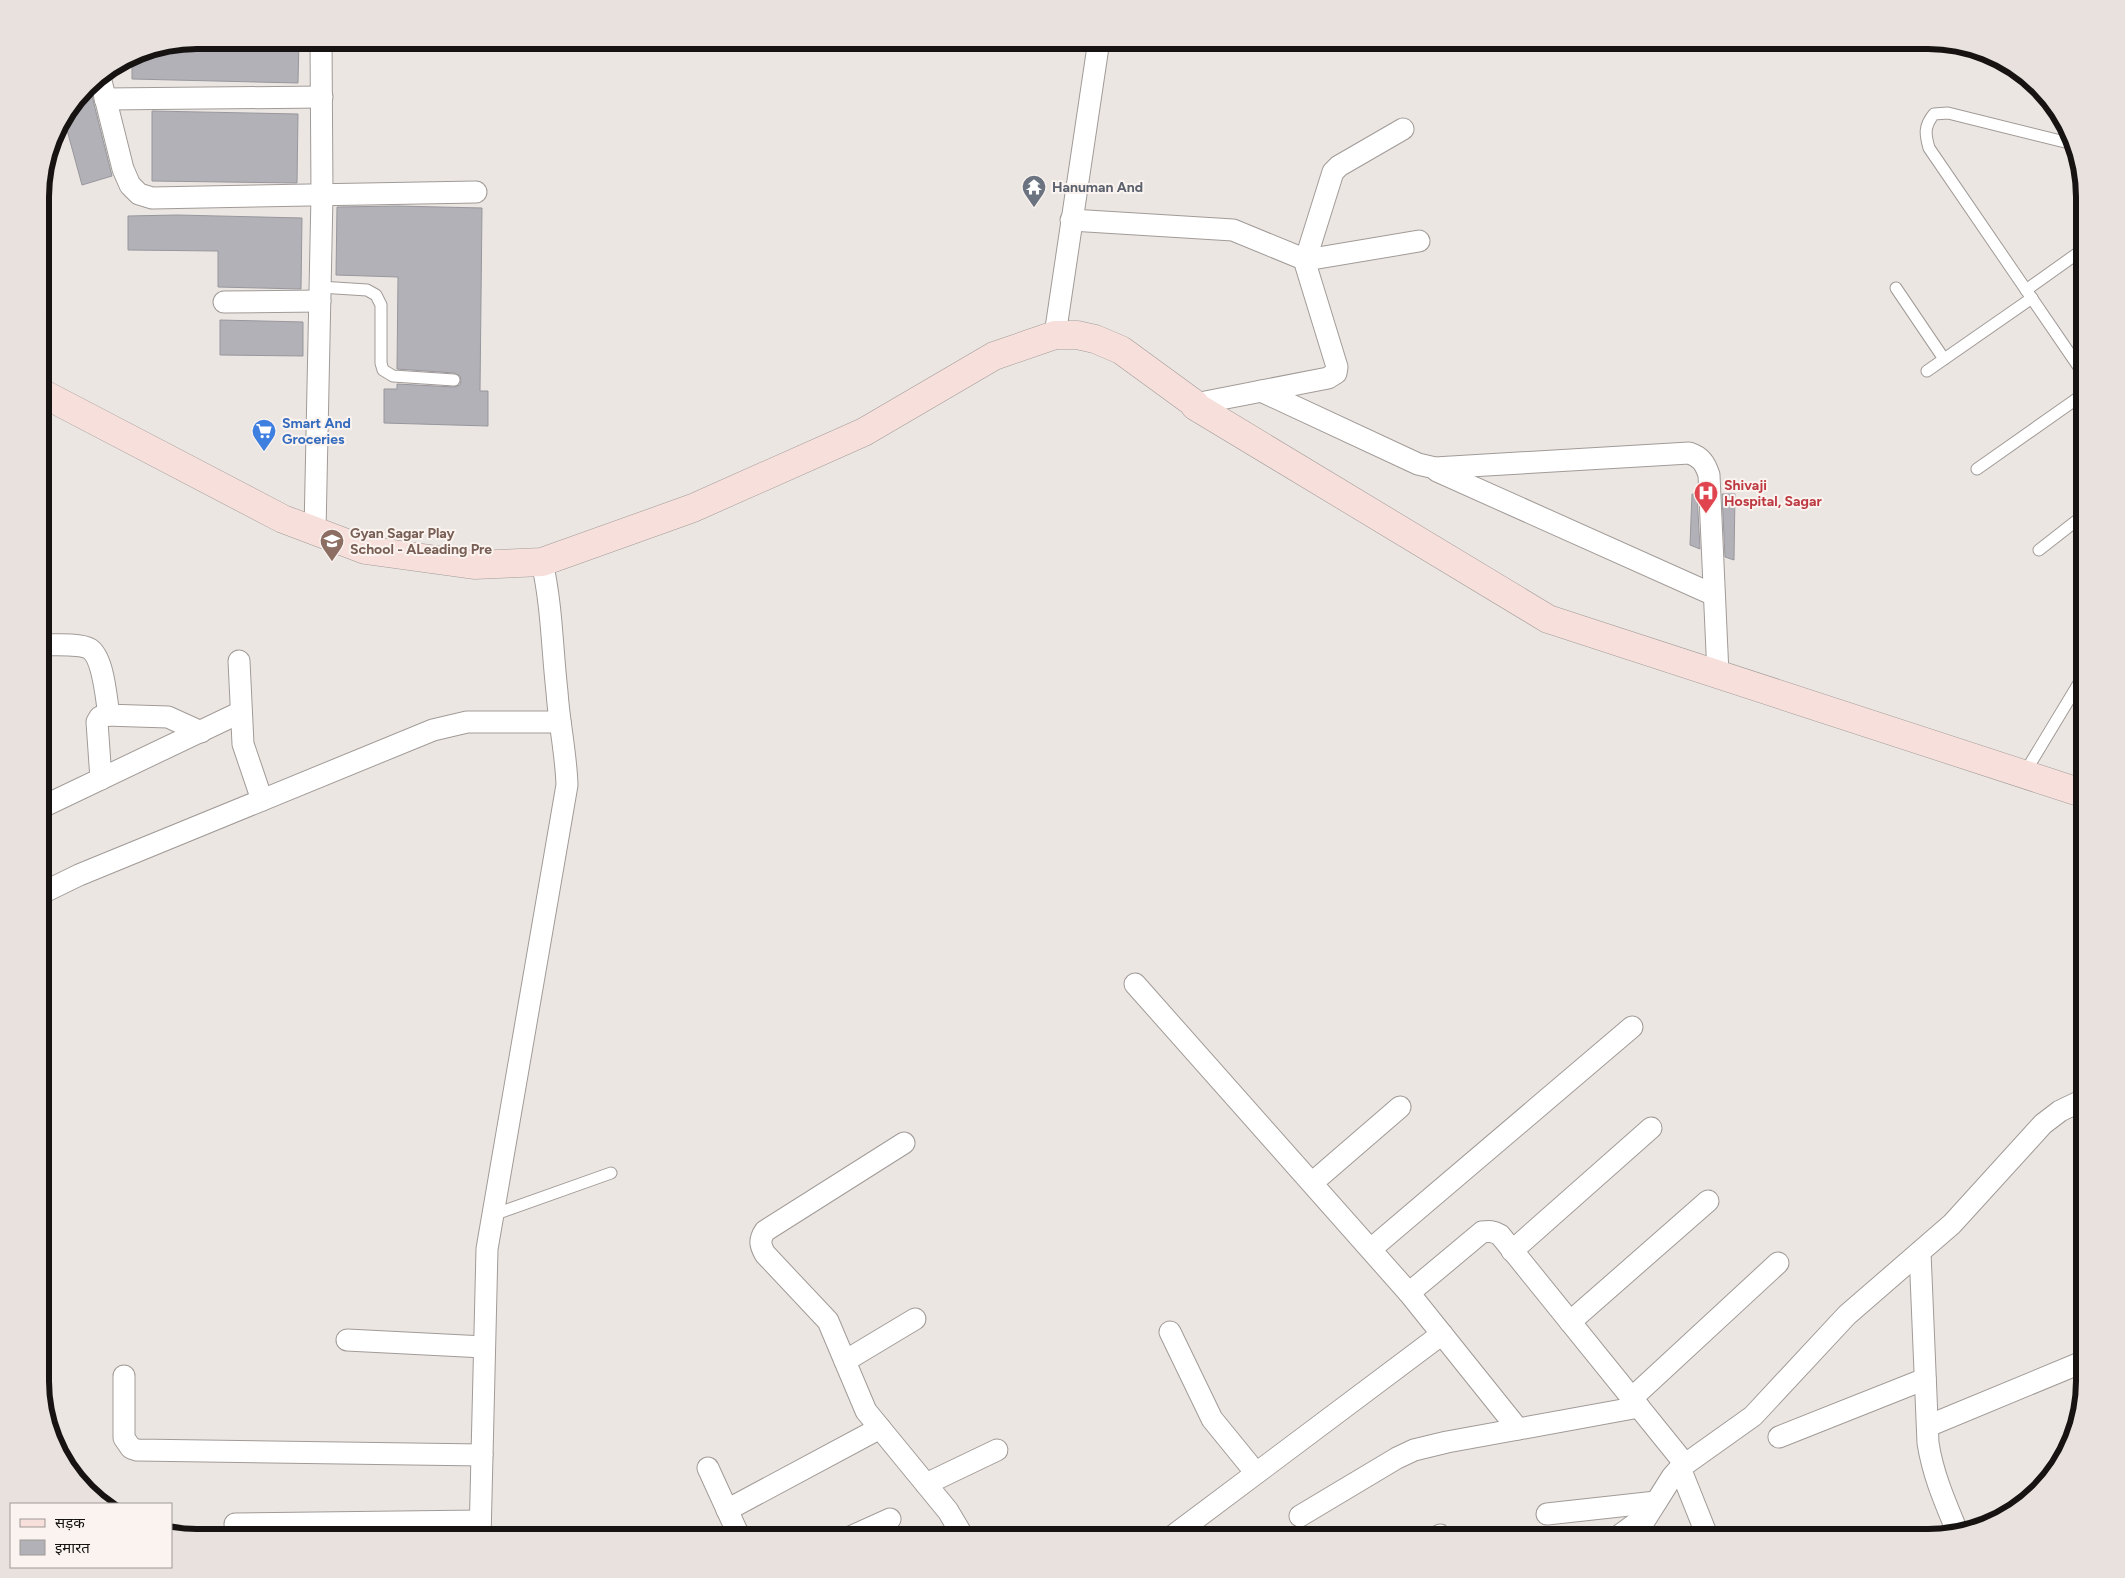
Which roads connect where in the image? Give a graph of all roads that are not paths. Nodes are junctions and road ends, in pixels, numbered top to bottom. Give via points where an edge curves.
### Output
1 (321, 49) edge
2 (1098, 49) edge
3 (102, 84) edge
4 (322, 97) junction
5 (105, 99) junction
6 (1402, 129) dead end
7 (2066, 142) edge
8 (476, 192) dead end
9 (322, 195) junction
10 (1071, 220) junction
11 (1420, 241) dead end
12 (2076, 255) edge
13 (1306, 260) junction
14 (1896, 288) dead end
15 (320, 294) junction
16 (2029, 294) junction
17 (224, 302) dead end
18 (1055, 336) junction
19 (1944, 359) junction
20 (2076, 363) edge
21 (1927, 371) dead end
22 (454, 380) dead end
23 (1261, 391) junction
24 (49, 397) edge
25 (2076, 399) edge
26 (1195, 404) junction
27 (1424, 465) junction
28 (1977, 469) dead end
29 (2076, 521) edge
30 (315, 531) junction
31 (2039, 550) dead end
32 (542, 562) junction
33 (1714, 594) junction
34 (49, 645) edge
35 (239, 661) dead end
36 (1718, 674) junction
37 (2076, 688) edge
38 (241, 712) junction
39 (108, 715) junction
40 (560, 722) junction
41 (201, 732) junction
42 (2024, 774) junction
43 (101, 779) junction
44 (2076, 791) edge
45 (262, 800) junction
46 (49, 804) edge
47 (49, 890) edge
48 (1134, 984) dead end
49 (1632, 1028) dead end
50 (2076, 1103) edge
51 (1400, 1107) dead end
52 (1651, 1128) dead end
53 (904, 1143) dead end
54 (611, 1173) dead end
55 (1312, 1183) junction
56 (1708, 1201) dead end
57 (493, 1214) junction
58 (1371, 1249) junction
59 (1512, 1250) junction
60 (1920, 1252) junction
61 (1778, 1263) dead end
62 (1409, 1293) junction
63 (915, 1319) dead end
64 (1570, 1322) junction
65 (1170, 1332) dead end
66 (1442, 1334) junction
67 (346, 1340) dead end
68 (484, 1348) junction
69 (845, 1361) junction
70 (2076, 1365) edge
71 (124, 1376) dead end
72 (1926, 1379) junction
73 (1636, 1402) junction
74 (1928, 1426) junction
75 (880, 1428) junction
76 (1518, 1429) junction
77 (1779, 1437) dead end
78 (998, 1450) dead end
79 (482, 1455) junction
80 (1683, 1466) junction
81 (708, 1468) dead end
82 (1256, 1473) junction
83 (926, 1484) junction
84 (1652, 1508) junction
85 (727, 1510) junction
86 (1547, 1514) dead end
87 (1300, 1516) dead end
88 (890, 1519) dead end
89 (235, 1524) dead end
90 (1955, 1527) edge
91 (439, 1529) edge
92 (480, 1529) edge
93 (736, 1529) edge
94 (868, 1529) edge
95 (960, 1529) edge
96 (1182, 1529) edge
97 (1627, 1529) edge
98 (1642, 1529) edge
99 (1705, 1529) edge

1 - 4 street
2 - 10 street
3 - 5 street
4 - 5 street
4 - 9 street
5 - 9 street via 123,169 138,194 152,198
6 - 13 street via 1333,172
7 - 16 lane via 1948,112 1934,114 1927,123 1925,134 1929,148
8 - 9 street
9 - 15 street
10 - 13 street via 1233,230
10 - 18 street
11 - 13 street
12 - 16 lane
13 - 23 street via 1337,367 1336,373 1328,378
14 - 19 lane
15 - 17 street
15 - 22 lane via 367,290 376,295 381,305 383,370 393,376
15 - 30 street
16 - 19 lane
16 - 20 lane
18 - 26 main road via 1077,334 1121,350
18 - 32 main road via 994,356 864,432 702,504
19 - 21 lane
23 - 26 street
23 - 27 street
24 - 30 main road via 283,519
25 - 28 lane
26 - 36 main road via 1548,619
27 - 33 street
27 - 33 street via 1454,468 1689,453 1699,456 1709,474
29 - 31 lane
30 - 32 main road via 365,550 464,564
32 - 40 street via 550,596
33 - 36 street
34 - 39 street via 90,649 100,664
35 - 38 street
36 - 42 main road
37 - 42 lane
38 - 41 street
38 - 45 street via 243,744
39 - 41 street via 168,717
39 - 43 street via 100,717 97,722
40 - 45 street via 452,724
40 - 57 street via 566,797
41 - 43 street
42 - 44 main road
43 - 46 street
45 - 47 street
48 - 55 street
49 - 58 street
50 - 60 street via 2043,1124 1952,1224
51 - 55 street
52 - 59 street
53 - 69 street via 765,1231 760,1238 765,1254 828,1321
54 - 57 lane
55 - 58 street
56 - 64 street
57 - 68 street via 486,1257
58 - 62 street
59 - 62 street via 1495,1232 1482,1232
59 - 64 street
60 - 72 street
60 - 80 street via 1847,1315 1746,1422
61 - 73 street
62 - 66 street
63 - 69 street
64 - 73 street
65 - 82 street via 1212,1418
66 - 76 street
66 - 82 street
67 - 68 street
68 - 79 street
69 - 75 street via 860,1401
70 - 74 street
71 - 79 street via 124,1438 131,1448 137,1450
72 - 74 street
72 - 77 street
73 - 76 street
73 - 80 street
74 - 90 street via 1932,1465
75 - 83 street
75 - 85 street
76 - 87 street via 1414,1450
78 - 83 street
79 - 92 street
80 - 84 street
80 - 99 street
81 - 85 street
82 - 96 street
83 - 95 street
84 - 86 street
84 - 97 street
84 - 98 street
85 - 93 street
88 - 94 street
89 - 91 street

